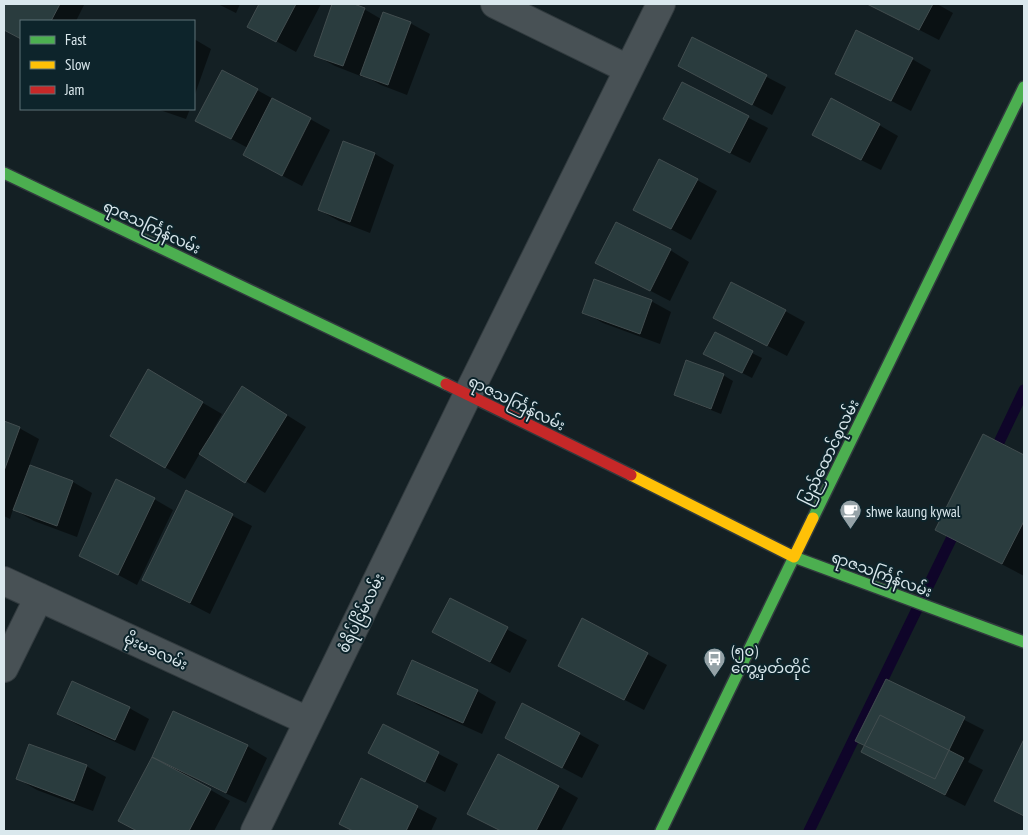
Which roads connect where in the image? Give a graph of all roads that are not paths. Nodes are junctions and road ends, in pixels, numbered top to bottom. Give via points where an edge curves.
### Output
1 (496, 4) edge
2 (660, 4) edge
3 (628, 69) junction
4 (1024, 87) edge
5 (4, 173) edge
6 (468, 394) junction
7 (794, 557) junction
8 (4, 581) edge
9 (39, 597) junction
10 (1024, 642) edge
11 (4, 668) edge
12 (308, 722) junction
13 (255, 831) edge
14 (661, 831) edge

1 - 3 street
2 - 3 street, စံရိပ်ငြိမ်လမ်း
3 - 6 street, စံရိပ်ငြိမ်လမ်း
4 - 7 main road, ပြည်ထောင်စုလမ်း
5 - 6 main road, ရာဇသင်္ကြန်လမ်း
6 - 7 main road, ရာဇသင်္ကြန်လမ်း
6 - 12 street, စံရိပ်ငြိမ်လမ်း
7 - 10 main road, ရာဇသင်္ကြန်လမ်း
7 - 14 main road, ပြည်ထောင်စုလမ်း
8 - 9 street, မိုးမခလမ်း
9 - 11 street
9 - 12 street, မိုးမခလမ်း
12 - 13 street, စံရိပ်ငြိမ်လမ်း

